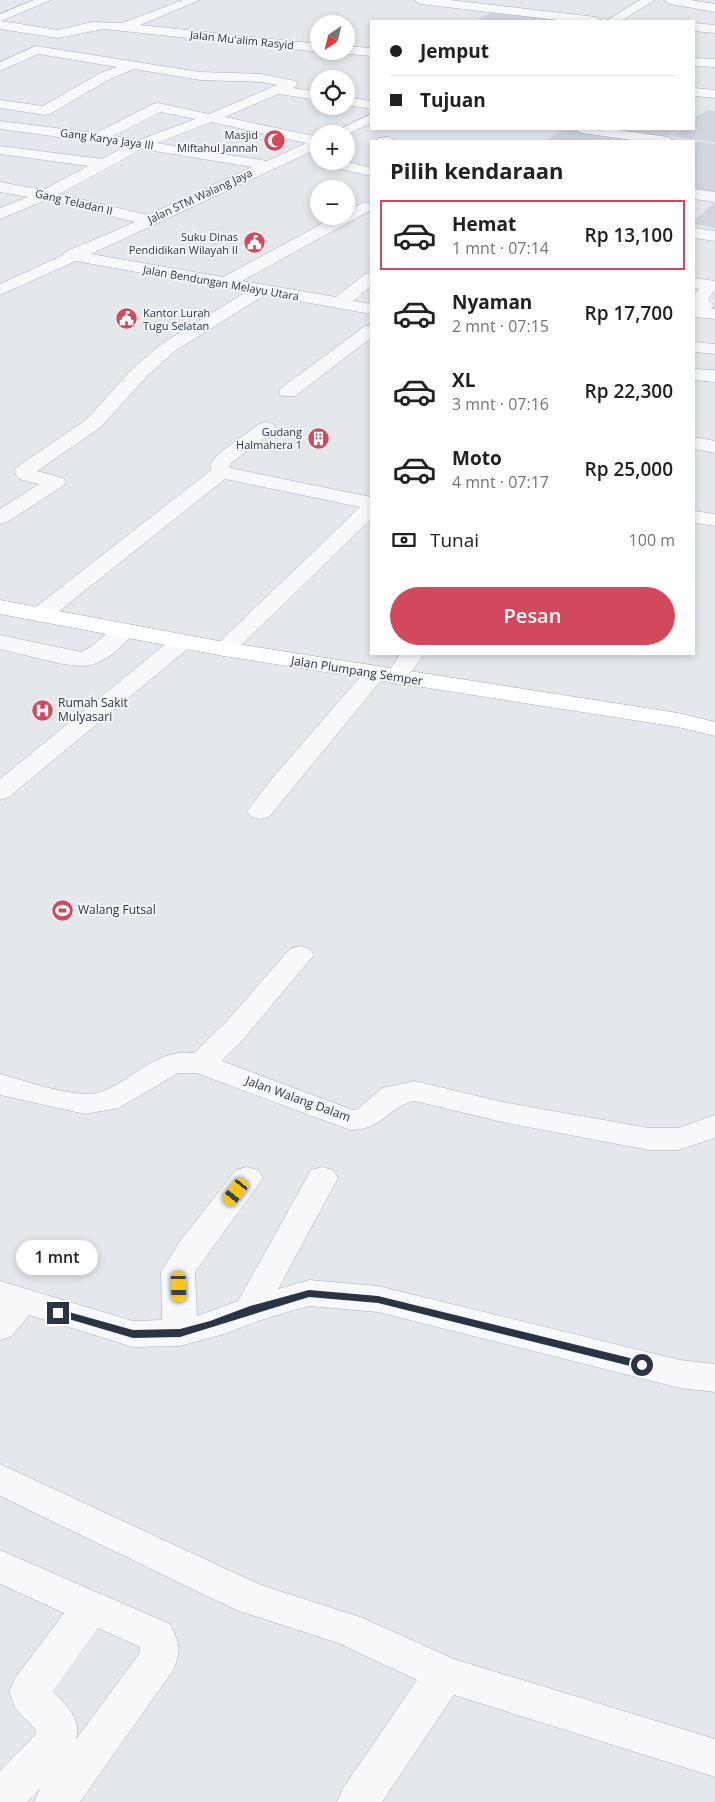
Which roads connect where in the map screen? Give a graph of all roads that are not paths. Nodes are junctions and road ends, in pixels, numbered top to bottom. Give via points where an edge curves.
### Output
1 (45, 0) edge
2 (194, 0) edge
3 (420, 0) edge
4 (649, 0) edge
5 (670, 0) edge
6 (565, 4) dead end
7 (715, 8) edge
8 (4, 14) edge
9 (545, 16) junction
10 (586, 20) edge
11 (613, 20) edge
12 (0, 25) edge
13 (122, 27) junction
14 (695, 27) edge
15 (715, 29) edge
16 (166, 32) junction
17 (60, 34) junction
18 (310, 36) edge
19 (139, 44) dead end
20 (291, 46) junction
21 (310, 47) edge
22 (36, 50) junction
23 (355, 51) edge
24 (121, 52) dead end
25 (370, 52) edge
26 (0, 58) edge
27 (18, 60) junction
28 (104, 60) junction
29 (695, 62) edge
30 (715, 63) edge
31 (133, 65) junction
32 (0, 67) edge
33 (277, 90) junction
34 (695, 92) edge
35 (715, 94) edge
36 (310, 95) edge
37 (355, 102) edge
38 (0, 104) edge
39 (370, 105) edge
40 (45, 111) junction
41 (65, 114) dead end
42 (213, 117) junction
43 (370, 118) edge
44 (355, 125) edge
45 (2, 127) edge
46 (589, 130) edge
47 (99, 137) junction
48 (661, 140) edge
49 (141, 144) junction
50 (310, 147) edge
51 (310, 147) edge
52 (0, 150) edge
53 (355, 155) edge
54 (370, 157) edge
55 (153, 158) dead end
56 (104, 164) junction
57 (266, 165) junction
58 (355, 168) edge
59 (370, 172) edge
60 (248, 174) junction
61 (0, 187) edge
62 (695, 194) edge
63 (45, 195) junction
64 (715, 197) edge
65 (365, 207) dead end
66 (0, 214) edge
67 (148, 220) junction
68 (695, 234) edge
69 (715, 236) edge
70 (71, 255) junction
71 (370, 279) edge
72 (695, 283) edge
73 (224, 284) junction
74 (0, 290) edge
75 (261, 290) junction
76 (338, 304) junction
77 (370, 309) edge
78 (715, 314) edge
79 (370, 331) edge
80 (695, 347) edge
81 (715, 349) edge
82 (695, 375) edge
83 (715, 376) edge
84 (288, 392) dead end
85 (266, 428) dead end
86 (695, 443) edge
87 (715, 447) edge
88 (221, 472) junction
89 (370, 503) edge
90 (370, 509) edge
91 (695, 517) edge
92 (0, 518) edge
93 (715, 520) edge
94 (2, 610) edge
95 (40, 614) junction
96 (124, 631) junction
97 (0, 642) edge
98 (182, 642) junction
99 (224, 649) junction
100 (411, 655) edge
101 (385, 675) junction
102 (715, 729) edge
103 (0, 792) edge
104 (260, 811) dead end
105 (300, 955) dead end
106 (201, 1064) junction
107 (0, 1084) edge
108 (715, 1125) edge
109 (248, 1178) dead end
110 (322, 1178) dead end
111 (7, 1308) edge
112 (250, 1310) junction
113 (180, 1333) junction
114 (715, 1378) edge
115 (0, 1479) edge
116 (0, 1566) edge
117 (91, 1607) junction
118 (445, 1674) junction
119 (715, 1758) edge
120 (0, 1801) edge
121 (55, 1802) edge
122 (358, 1802) edge

1 - 8 street
2 - 13 street
3 - 9 street
4 - 11 street
5 - 7 street
6 - 9 street
9 - 10 street
12 - 17 street
13 - 16 street, Jalan Mu'alim Rasyid
13 - 17 street, Jalan Mu'alim Rasyid via 97,25
14 - 15 street
16 - 19 street
16 - 20 street, Jalan Mu'alim Rasyid
17 - 22 street via 60,39
18 - 20 street
20 - 21 street, Jalan Mu'alim Rasyid
22 - 27 street
22 - 28 street
23 - 25 street
24 - 28 street
26 - 27 street
27 - 32 street
28 - 31 street
29 - 30 street
31 - 33 street via 200,76 260,78 291,84
31 - 40 street via 105,76
33 - 36 street
33 - 42 street
34 - 35 street
37 - 39 street
38 - 40 street
40 - 41 street
42 - 47 street via 158,107
42 - 49 street
42 - 50 street
43 - 44 street
45 - 47 street, Gang Karya Jaya III
46 - 48 street
47 - 49 street, Gang Karya Jaya III
49 - 56 street
49 - 57 street, Gang Karya Jaya III
51 - 57 street, Jalan STM Walang Jaya
52 - 56 street
53 - 54 street
55 - 60 street
56 - 63 street
57 - 60 street, Jalan STM Walang Jaya
58 - 59 street
60 - 67 street, Jalan STM Walang Jaya
61 - 63 street, Gang Teladan II
62 - 64 street
63 - 66 street
63 - 67 street, Gang Teladan II
65 - 73 street
67 - 70 street, Jalan STM Walang Jaya
68 - 69 street
70 - 73 street, Jalan Bendungan Melayu Utara
70 - 74 street, Jalan STM Walang Jaya
71 - 76 street
72 - 78 street via 710,285 696,303 705,305 700,312
73 - 75 street, Jalan Bendungan Melayu Utara
75 - 76 street, Jalan Bendungan Melayu Utara
75 - 92 street via 170,347 140,372 94,423 24,471 26,475 56,482
76 - 77 street, Jalan Bendungan Melayu Utara
79 - 84 street
80 - 81 street
82 - 83 street
85 - 88 street via 224,459 220,465
86 - 87 street
88 - 89 street
88 - 95 street
90 - 99 street
91 - 93 street
94 - 95 main road, Jalan Plumpang Semper
95 - 96 main road, Jalan Plumpang Semper
96 - 97 street via 103,651 82,659
96 - 98 main road, Jalan Plumpang Semper
98 - 99 main road, Jalan Plumpang Semper
98 - 103 street
99 - 101 main road, Jalan Plumpang Semper
100 - 101 street
101 - 102 main road, Jalan Plumpang Semper via 678,720
101 - 104 street via 283,781
105 - 106 street
106 - 107 street, Jalan Walang Dalam via 172,1064 108,1100 86,1104 18,1091
106 - 108 street, Jalan Walang Dalam via 350,1120 370,1116 393,1095 415,1091 502,1112 649,1139 678,1139
109 - 113 street via 192,1248 178,1272
110 - 112 street
111 - 113 street via 133,1334
112 - 113 street
112 - 114 street via 309,1293 378,1299 680,1374
115 - 118 street via 250,1598 349,1630
116 - 117 street
117 - 120 street via 30,1691 30,1695 57,1724 56,1737 50,1748
117 - 121 street via 156,1636 160,1647 158,1660
118 - 119 street
118 - 122 street

